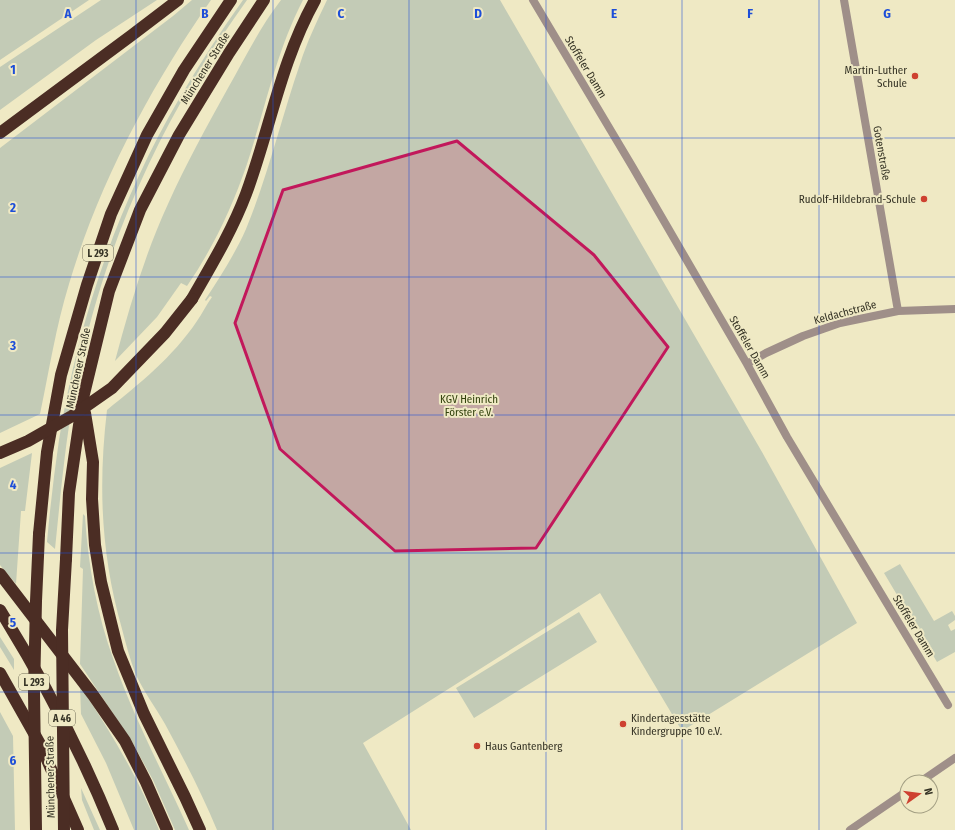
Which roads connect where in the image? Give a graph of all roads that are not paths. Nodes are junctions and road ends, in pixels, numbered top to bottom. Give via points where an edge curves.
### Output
1 (178, 0) edge
2 (231, 0) edge
3 (264, 0) edge
4 (315, 0) edge
5 (533, 0) edge
6 (844, 0) edge
7 (1, 131) edge
8 (955, 309) edge
9 (898, 310) junction
10 (747, 364) junction
11 (83, 398) junction
12 (0, 453) edge
13 (0, 574) edge
14 (0, 610) edge
15 (0, 673) edge
16 (948, 705) dead end
17 (955, 758) edge
18 (932, 774) edge
19 (899, 796) edge
20 (36, 830) edge
21 (64, 830) edge
22 (78, 830) edge
23 (113, 830) edge
24 (167, 830) edge
25 (200, 830) edge
26 (850, 830) edge

1 - 7 highway
2 - 20 highway, Münchener Straße / L 293, bridge via 180,76 147,135 112,214 87,285 61,375 47,452 39,534 34,692
3 - 11 highway, Münchener Straße / L 293 via 183,129 140,210 110,291
4 - 12 highway, bridge via 291,50 246,194 228,236 192,299 165,334 112,388 72,416 28,441
5 - 10 street, Stoffeler Damm
6 - 9 street, Gotenstraße
8 - 9 street, Keldachstraße
9 - 10 street, Keldachstraße via 803,336
10 - 16 street, Stoffeler Damm
11 - 21 highway, Münchener Straße / L 293, bridge via 70,493 62,630
11 - 25 highway via 93,462 95,546 118,651 144,714
13 - 24 highway via 125,741
14 - 23 highway, A 46 via 70,732
15 - 22 highway via 40,744
17 - 18 street
19 - 26 street

